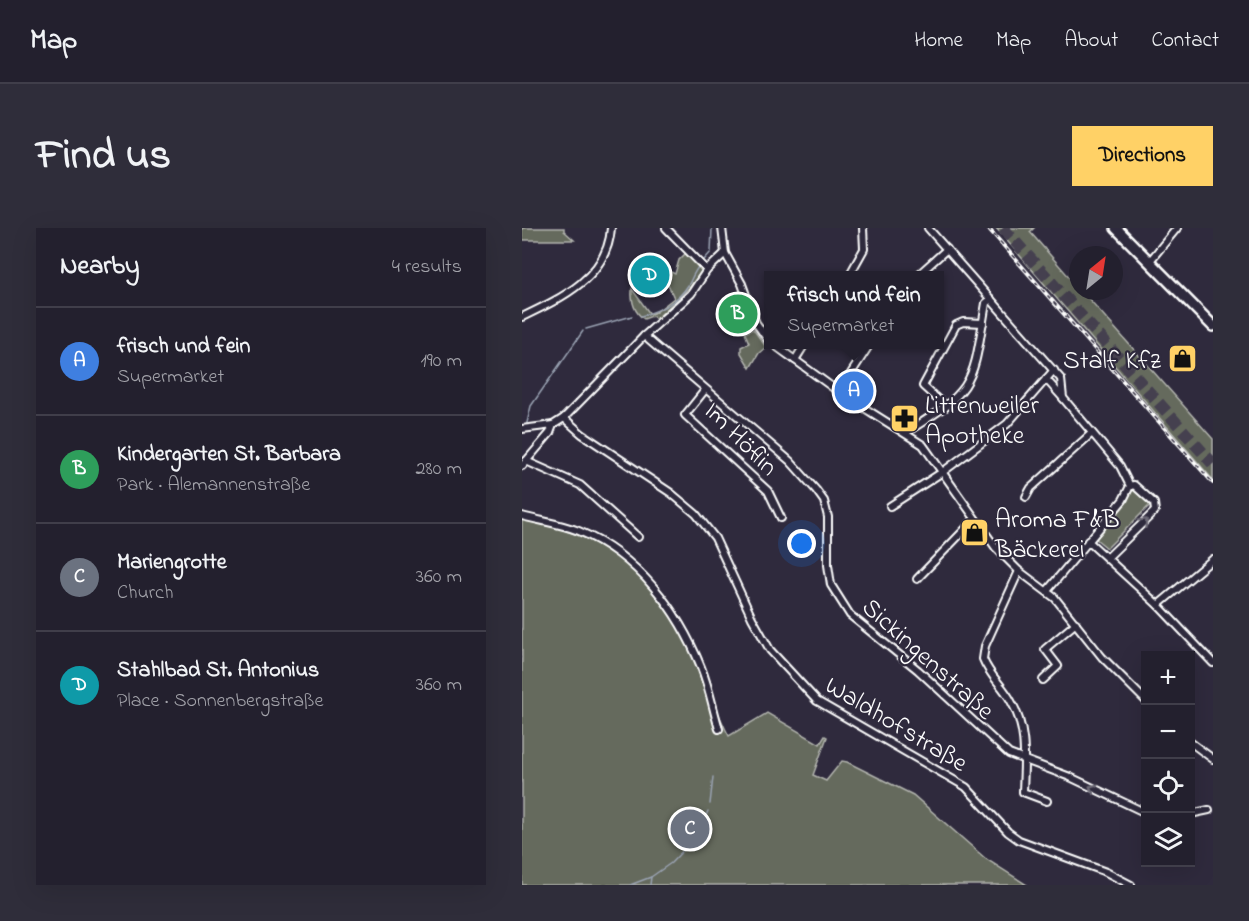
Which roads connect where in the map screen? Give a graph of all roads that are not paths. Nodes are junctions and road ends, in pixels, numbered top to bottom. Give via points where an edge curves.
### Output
1 (611, 228) edge
2 (666, 228) edge
3 (722, 228) edge
4 (863, 228) edge
5 (928, 228) edge
6 (1116, 228) edge
7 (1177, 228) edge
8 (947, 249) junction
9 (725, 253) junction
10 (1149, 261) junction
11 (707, 270) junction
12 (852, 271) edge
13 (923, 271) edge
14 (991, 299) junction
15 (522, 317) edge
16 (983, 323) junction
17 (1213, 326) edge
18 (764, 334) edge
19 (644, 336) junction
20 (944, 347) edge
21 (779, 349) edge
22 (802, 349) edge
23 (867, 349) edge
24 (943, 349) edge
25 (795, 360) junction
26 (1054, 370) junction
27 (1046, 379) junction
28 (705, 390) junction
29 (839, 392) junction
30 (1063, 398) junction
31 (946, 407) junction
32 (564, 418) junction
33 (553, 424) junction
34 (525, 428) edge
35 (905, 433) junction
36 (1092, 433) junction
37 (524, 464) edge
38 (944, 471) junction
39 (1132, 485) junction
40 (1026, 497) dead end
41 (890, 506) dead end
42 (522, 516) edge
43 (781, 518) dead end
44 (974, 520) junction
45 (638, 537) dead end
46 (1088, 541) junction
47 (1108, 557) junction
48 (1213, 559) edge
49 (1019, 572) junction
50 (916, 579) dead end
51 (1047, 591) junction
52 (1158, 605) junction
53 (1076, 623) junction
54 (1213, 662) edge
55 (1042, 680) dead end
56 (1141, 696) edge
57 (719, 729) dead end
58 (1195, 745) edge
59 (1213, 759) edge
60 (1024, 761) junction
61 (1047, 801) dead end
62 (1211, 808) edge
63 (1141, 811) edge
64 (1194, 813) edge
65 (1213, 818) edge
66 (1131, 885) edge

1 - 15 street via 600,262 580,285
2 - 11 street
3 - 9 street
4 - 12 street via 864,249
5 - 8 street
6 - 10 street
7 - 10 street
8 - 13 street
8 - 14 street
9 - 11 street
9 - 18 street
10 - 17 street
11 - 19 street via 691,294
14 - 16 street via 986,303
14 - 26 street
16 - 20 street via 956,325
16 - 31 street via 973,374 963,391
19 - 28 street, Sickingenstraße
19 - 32 street
21 - 25 street
22 - 25 street
23 - 29 street
24 - 31 street via 923,386
25 - 29 street
26 - 27 street
26 - 30 street via 1061,379
27 - 30 street
27 - 38 street via 1007,424
28 - 43 street, Im Höflin via 685,415 768,491
28 - 60 street, Sickingenstraße via 789,461 824,501 831,585 850,615 918,670 996,744
29 - 35 street
30 - 36 street
31 - 35 street
32 - 33 street
32 - 66 street, Waldhofstraße via 696,514 715,538 770,650 817,701 966,787 1019,840
33 - 34 street
33 - 37 street
35 - 38 street via 923,446
36 - 39 street
36 - 40 street
37 - 45 street via 580,485
38 - 41 street
38 - 44 street
39 - 46 street
47 -> 39 street via 1155,511 1154,503
42 - 57 street via 594,538 640,571 672,609 702,668
44 - 49 street
44 - 50 street
46 - 47 street
46 - 51 street
47 - 52 street
48 - 52 street
49 - 51 street
49 - 60 street via 985,646 983,659 1019,719
51 - 53 street
52 - 54 street
53 - 55 street via 1045,649 1058,666
53 - 56 street via 1102,657
58 - 59 street
60 - 61 street via 1023,792
63 -> 60 street, Sickingenstraße via 1070,777
62 - 64 street
62 - 65 street

